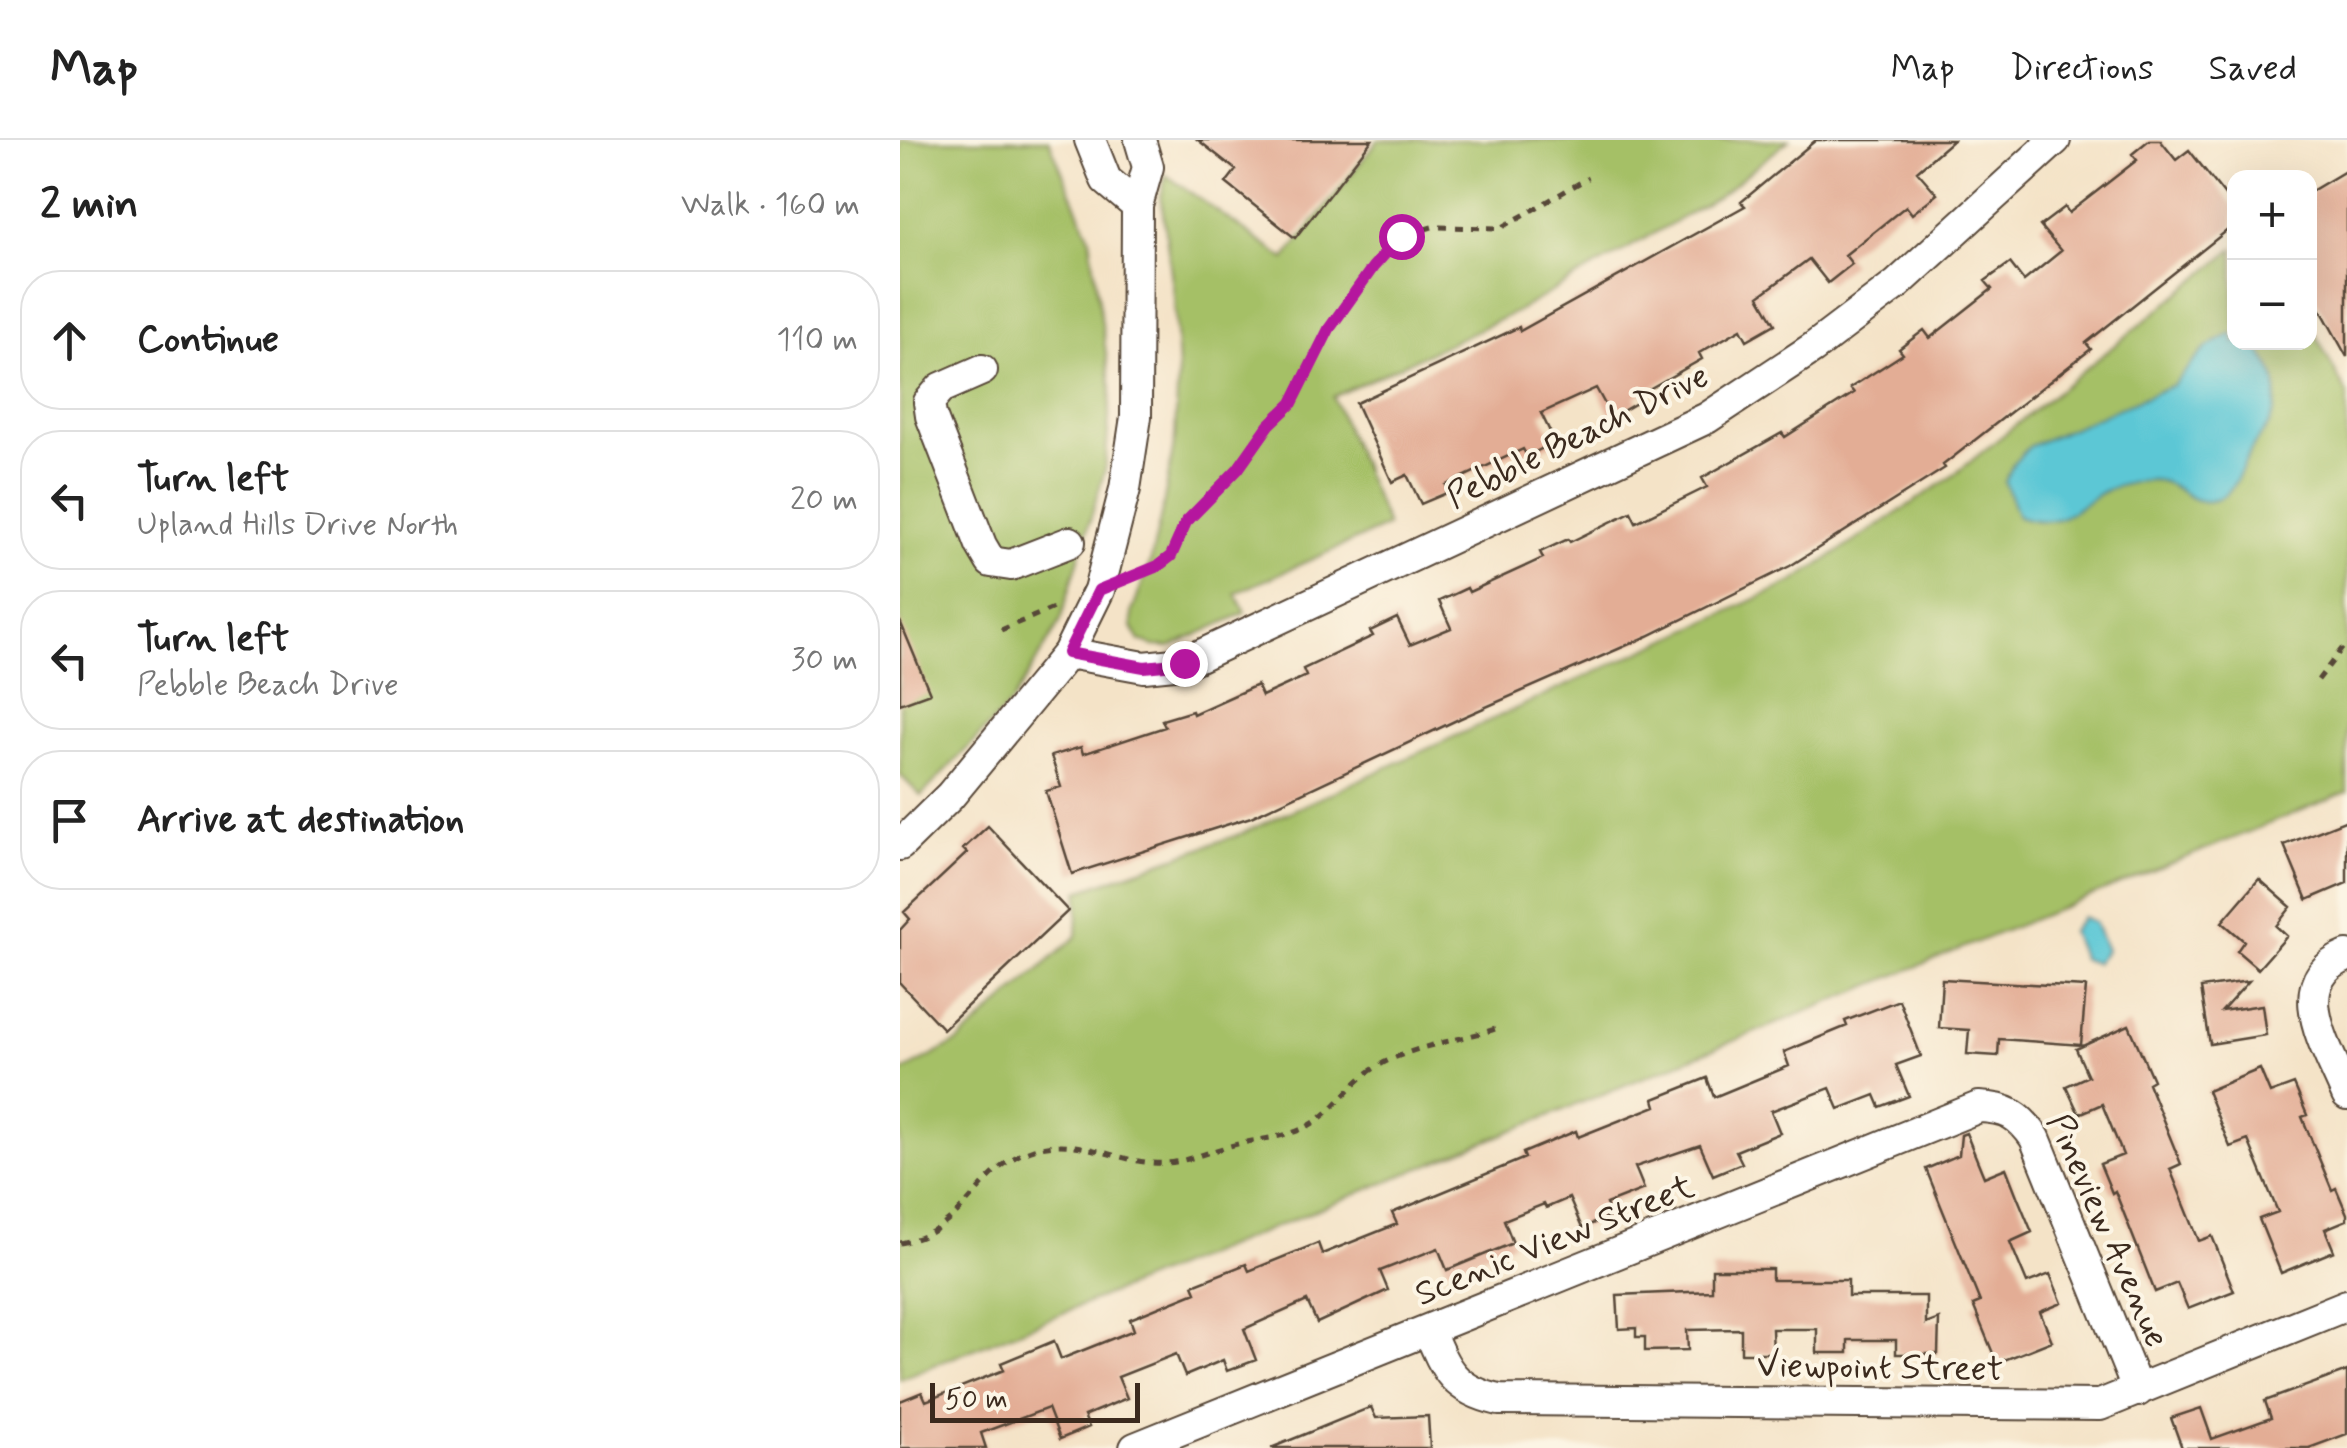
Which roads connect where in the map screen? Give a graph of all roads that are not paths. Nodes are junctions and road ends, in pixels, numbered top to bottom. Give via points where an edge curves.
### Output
1 (1140, 140) edge
2 (2055, 140) edge
3 (1097, 143) edge
4 (1137, 206) junction
5 (982, 370) dead end
6 (1070, 542) dead end
7 (1068, 653) junction
8 (900, 845) edge
9 (2347, 956) edge
10 (2347, 1096) edge
11 (2002, 1108) joint
12 (2347, 1304) edge
13 (1429, 1330) junction
14 (2138, 1391) junction
15 (1135, 1448) edge

1 - 4 street via 1148,167
2 - 7 street, Pebble Beach Drive via 1896,286 1708,418 1184,663 1144,667
3 - 4 street via 1106,180
4 - 7 street via 1136,417 1126,489 1099,590
5 - 6 street via 941,388 929,402 980,545 991,562 1012,566
7 - 8 street via 950,796
9 - 10 street via 2332,962 2312,990
11 - 13 street, Scenic View Street via 1955,1115
11 - 14 street, Pineview Avenue via 2021,1118 2035,1138
12 - 14 street, Viewpoint Street
13 - 14 street, Viewpoint Street via 1452,1377 1499,1400 2100,1405
13 - 15 street, Scenic View Street

